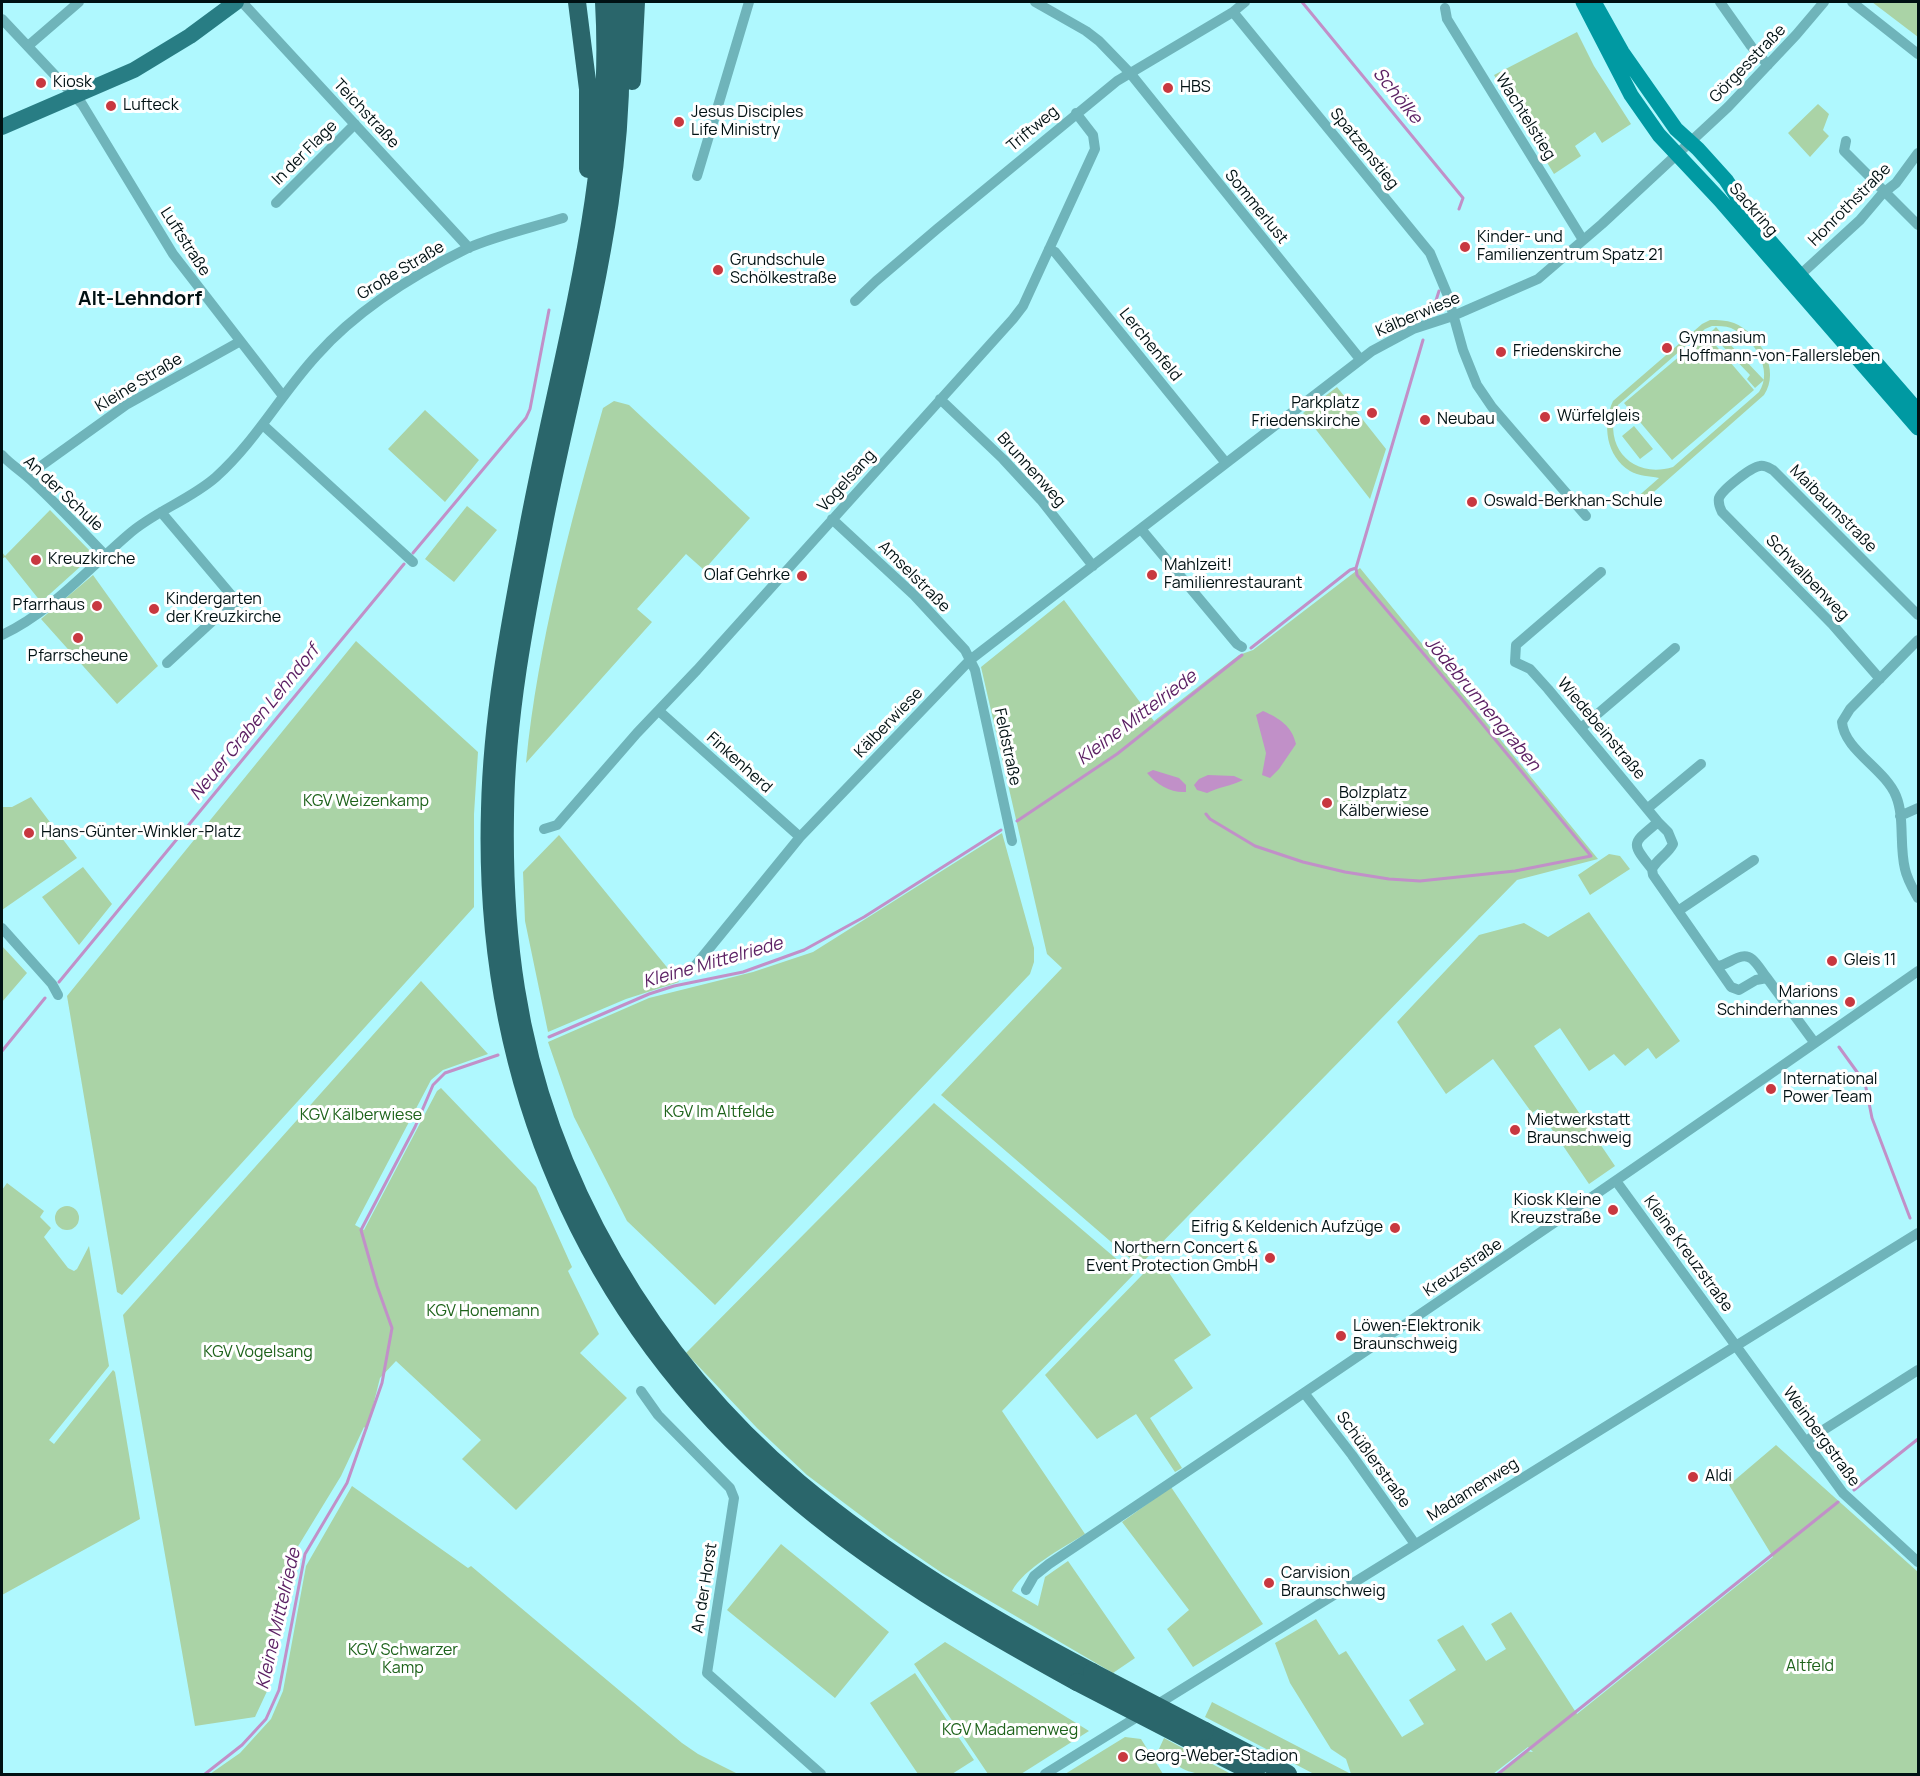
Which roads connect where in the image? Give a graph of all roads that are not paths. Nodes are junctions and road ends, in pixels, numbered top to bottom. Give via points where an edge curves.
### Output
1 (79, 2) edge
2 (236, 2) edge
3 (242, 2) edge
4 (577, 2) edge
5 (604, 2) edge
6 (618, 2) edge
7 (636, 2) edge
8 (749, 2) edge
9 (1035, 2) edge
10 (1245, 2) edge
11 (1582, 2) edge
12 (1594, 2) edge
13 (1720, 2) edge
14 (1824, 2) edge
15 (1852, 2) edge
16 (1049, 5) edge
17 (1445, 9) dead end
18 (1233, 12) junction
19 (2, 19) edge
20 (27, 46) junction
21 (1918, 54) edge
22 (1768, 65) junction
23 (1130, 73) junction
24 (74, 97) junction
25 (1076, 113) junction
26 (355, 124) junction
27 (2, 127) edge
28 (619, 128) junction
29 (1846, 141) dead end
30 (1690, 143) junction
31 (1918, 153) edge
32 (1678, 154) junction
33 (697, 176) dead end
34 (1884, 192) junction
35 (276, 203) dead end
36 (563, 218) dead end
37 (1918, 225) edge
38 (1583, 240) junction
39 (469, 248) junction
40 (1049, 249) junction
41 (584, 269) junction
42 (1800, 274) junction
43 (855, 301) dead end
44 (1453, 316) junction
45 (239, 342) junction
46 (1360, 359) junction
47 (283, 396) junction
48 (940, 399) junction
49 (1918, 411) edge
50 (263, 425) junction
51 (1918, 428) edge
52 (2, 454) edge
53 (1226, 463) junction
54 (27, 476) junction
55 (1719, 497) joint
56 (161, 512) junction
57 (1586, 516) dead end
58 (832, 519) junction
59 (1141, 529) junction
60 (105, 555) junction
61 (413, 562) dead end
62 (1093, 566) junction
63 (1601, 572) dead end
64 (1918, 615) edge
65 (2, 635) edge
66 (1918, 640) edge
67 (1242, 647) dead end
68 (1675, 648) dead end
69 (970, 660) junction
70 (167, 663) dead end
71 (1880, 679) junction
72 (659, 711) junction
73 (1581, 728) junction
74 (1701, 764) dead end
75 (1648, 808) junction
76 (1918, 808) edge
77 (1900, 816) junction
78 (1658, 822) junction
79 (544, 829) dead end
80 (800, 837) junction
81 (1012, 841) dead end
82 (1754, 860) dead end
83 (1652, 869) junction
84 (1918, 898) edge
85 (1678, 912) junction
86 (2, 928) edge
87 (1716, 966) junction
88 (1918, 971) edge
89 (690, 972) dead end
90 (1767, 978) junction
91 (58, 995) dead end
92 (1814, 1042) junction
93 (1616, 1181) junction
94 (1918, 1233) edge
95 (659, 1345) junction
96 (1735, 1345) junction
97 (1918, 1370) edge
98 (641, 1391) dead end
99 (1305, 1394) junction
100 (1806, 1441) junction
101 (1415, 1544) junction
102 (1918, 1562) edge
103 (1026, 1590) dead end
104 (1199, 1737) junction
105 (821, 1774) edge
106 (1045, 1774) edge
107 (1256, 1774) edge
108 (1288, 1774) edge

1 - 20 street
2 - 24 main road via 160,56
3 - 26 street, Teichstraße
4 - 41 highway via 589,123 579,252
5 - 41 highway via 603,136
6 - 28 highway
7 - 28 highway via 631,101
8 - 33 street
9 - 16 street, Sommerlust
10 - 18 street, Triftweg
11 - 32 main road, Sackring via 1631,95
12 - 30 main road, Sackring via 1638,77
13 - 22 street
14 - 22 street, Görgesstraße
15 - 21 street
16 - 23 street, Sommerlust via 1099,41
17 - 38 street, Wachtelstieg via 1447,19
18 - 23 street, Triftweg
18 - 44 street, Spatzenstieg via 1430,253
19 - 20 street, Luftstraße
20 - 24 street, Luftstraße
22 - 30 street, Görgesstraße
23 - 25 street, Triftweg
23 - 46 street, Sommerlust
24 - 27 main road
24 - 45 street, Luftstraße via 82,104 173,254
25 - 40 street, Vogelsang via 1093,135 1095,149
25 - 43 street, Triftweg
26 - 35 street, In der Flage
26 - 39 street, Teichstraße
28 - 95 highway via 602,258 546,513 518,666 505,812 507,895 516,987 547,1114 590,1219
29 - 34 street via 1844,151
30 - 32 street, Görgesstraße
30 - 42 main road, Sackring via 1729,184 1749,216
31 - 34 street, Honrothstraße via 1896,183
32 - 38 street, Kälberwiese
32 - 51 main road, Sackring
34 - 37 street
34 - 42 street, Honrothstraße via 1860,220
36 - 39 street, Große Straße
38 - 44 street, Kälberwiese via 1538,279
39 - 47 street, Große Straße via 364,310 318,353
40 - 48 street, Vogelsang via 1023,306
40 - 53 street, Lerchenfeld
41 - 95 highway via 528,530 504,664 490,810 492,909 508,1030 533,1120 552,1170 577,1225 621,1303
42 - 49 main road, Sackring
44 - 46 street, Kälberwiese via 1413,329
44 - 57 street, Spatzenstieg via 1469,368 1485,397
45 - 47 street, Luftstraße
45 - 54 street, Kleine Straße via 126,405
46 - 53 street, Kälberwiese
47 - 50 street, Große Straße
48 - 58 street, Vogelsang
48 - 62 street, Brunnenweg via 1003,459
50 - 56 street, Große Straße via 214,478
50 - 61 street
52 - 54 street, An der Schule
53 - 59 street, Kälberwiese
54 - 60 street, An der Schule
55 - 64 street, Maibaumstraße via 1752,469 1766,466 1773,470
55 - 71 street, Schwalbenweg via 1722,512
56 - 60 street, Große Straße
56 - 70 street via 232,596 235,605
58 - 69 street, Amselstraße via 914,595
58 - 72 street, Vogelsang
59 - 62 street, Kälberwiese
59 - 67 street
60 - 65 street, Große Straße via 34,618
62 - 69 street, Kälberwiese
63 - 73 street, Wiedebeinstraße via 1516,645 1515,662 1530,669
66 - 71 street
68 - 73 street
69 - 80 street, Kälberwiese
69 - 81 street, Feldstraße
71 - 77 street via 1845,716 1843,728 1851,743 1891,786
72 - 79 street, Vogelsang via 556,825
72 - 80 street, Finkenherd
73 - 75 street, Wiedebeinstraße
74 - 75 street
75 - 78 street, Wiedebeinstraße
76 - 77 street
77 - 84 street via 1905,868
78 - 83 street, Wiedebeinstraße via 1673,844
78 - 83 street via 1636,844
80 - 89 street, Kälberwiese
82 - 85 street
83 - 85 street
85 - 87 street
86 - 91 street
87 - 90 street via 1745,956
87 - 90 street via 1735,990
88 - 92 street, Kreuzstraße
90 - 92 street
92 - 93 street, Kreuzstraße
93 - 96 street, Kleine Kreuzstraße
93 - 99 street, Kreuzstraße
94 - 96 street, Madamenweg
95 - 104 highway, bridge via 750,1459 832,1528 942,1604
96 - 100 street, Weinbergstraße
96 - 101 street, Madamenweg
97 - 100 street
98 - 105 street, An der Horst via 658,1415 730,1488 734,1498 707,1673
99 - 101 street, Schüßlerstraße
99 - 103 street, Kreuzstraße via 1049,1564 1034,1576
100 - 102 street, Weinbergstraße via 1849,1500
101 - 106 street, Madamenweg
104 - 107 highway
104 - 108 highway

